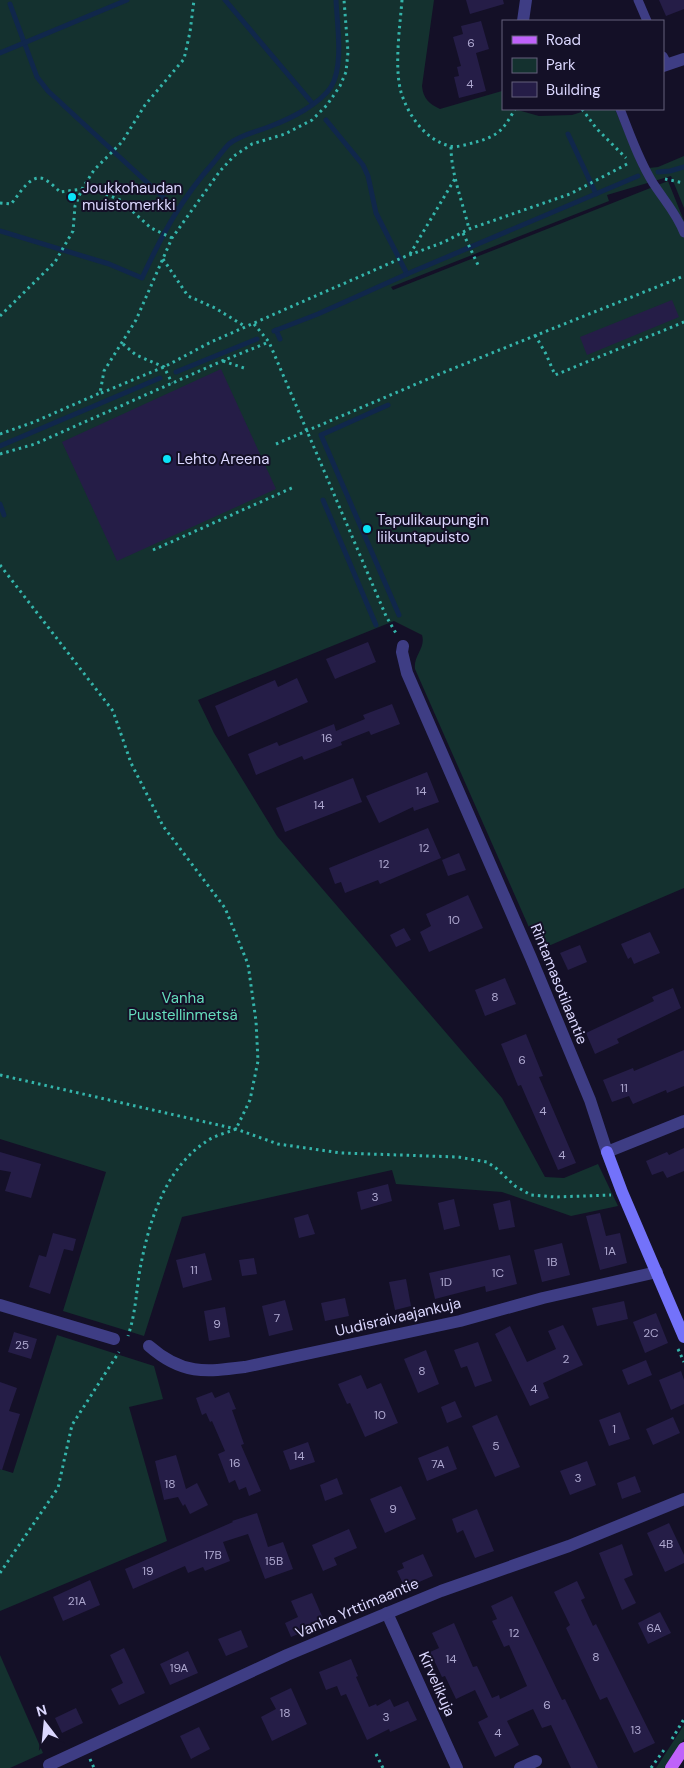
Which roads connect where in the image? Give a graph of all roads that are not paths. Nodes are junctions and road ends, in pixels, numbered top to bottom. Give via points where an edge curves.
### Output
1 (526, 0) edge
2 (638, 0) edge
3 (523, 20) edge
4 (648, 20) edge
5 (684, 59) edge
6 (665, 62) edge
7 (620, 110) edge
8 (684, 233) edge
9 (403, 646) road end
10 (684, 1121) edge
11 (607, 1152) junction
12 (657, 1272) junction
13 (0, 1305) edge
14 (684, 1337) edge
15 (120, 1341) road end
16 (149, 1346) dead end
17 (684, 1499) edge
18 (387, 1613) junction
19 (684, 1748) edge
20 (536, 1762) dead end
21 (49, 1765) dead end
22 (457, 1768) edge
23 (520, 1768) edge
24 (671, 1768) edge

1 - 3 street
2 - 4 lane
5 - 6 street
7 - 8 lane via 640,159
9 - 11 street, Rintamasotilaantie via 406,673 531,958 590,1100
10 - 11 street
11 - 12 street, Rintamasotilaantie
12 - 14 street, Rintamasotilaantie
12 - 16 street, Uudisraivaajankuja via 460,1321 245,1367 211,1371 183,1368
13 - 15 street
17 - 18 street, Vanha Yrttimaantie via 569,1546
18 - 21 street, Vanha Yrttimaantie via 287,1655
18 - 22 street, Kirvelikuja
19 - 24 main road
20 - 23 street

